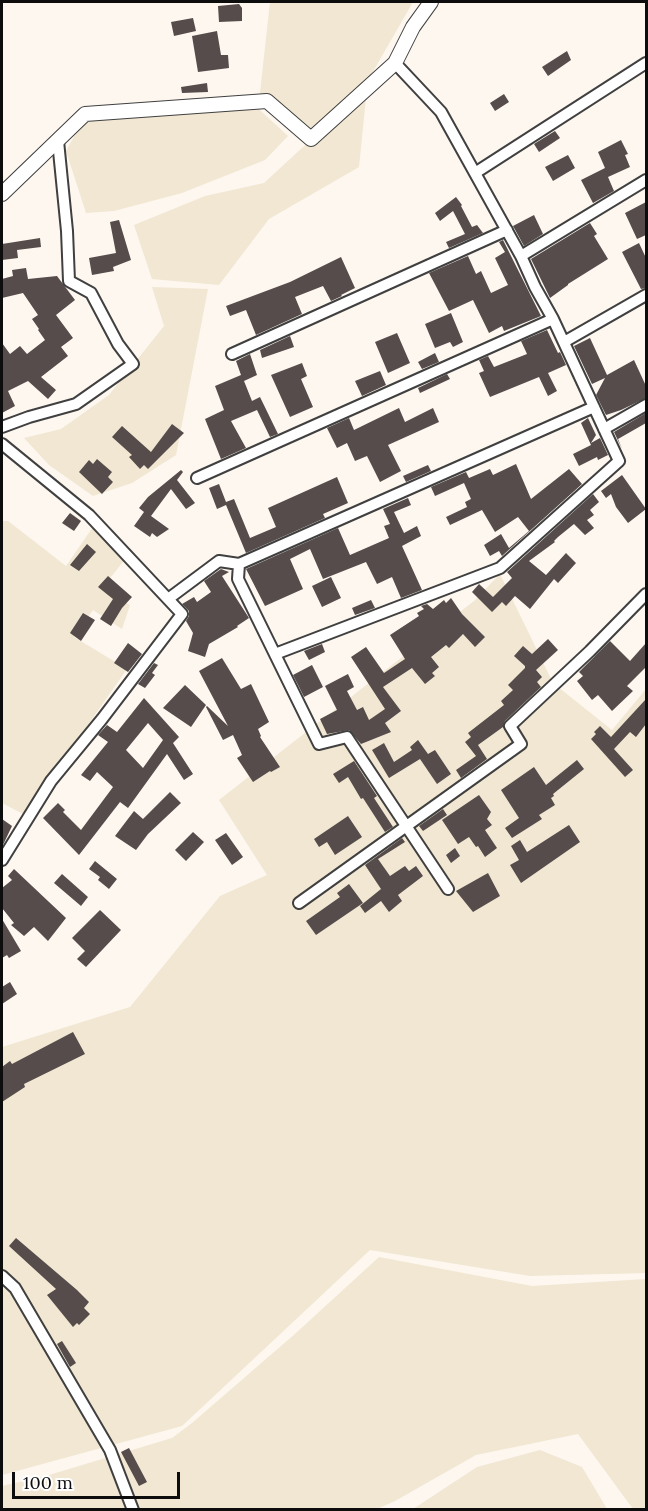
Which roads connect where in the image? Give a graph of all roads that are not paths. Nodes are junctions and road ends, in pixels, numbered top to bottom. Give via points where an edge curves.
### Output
1 (431, 2) edge
2 (395, 63) junction
3 (646, 63) edge
4 (57, 141) junction
5 (475, 172) junction
6 (646, 180) edge
7 (3, 190) edge
8 (507, 230) junction
9 (521, 256) junction
10 (646, 295) edge
11 (553, 319) junction
12 (564, 342) junction
13 (232, 354) dead end
14 (646, 405) edge
15 (594, 407) junction
16 (2, 427) edge
17 (604, 429) junction
18 (2, 444) edge
19 (197, 478) dead end
20 (239, 564) junction
21 (646, 594) edge
22 (168, 599) junction
23 (274, 654) junction
24 (406, 826) junction
25 (2, 860) edge
26 (448, 889) dead end
27 (299, 903) dead end
28 (2, 1276) edge
29 (133, 1509) edge

1 - 2 street
2 - 4 street via 311,139 267,101 85,114
2 - 5 street via 441,112
3 - 5 street
4 - 7 street
4 - 16 street via 69,280 91,293 132,364 76,404
5 - 8 street
6 - 9 street
8 - 9 street
8 - 13 street
9 - 11 street
10 - 12 street
11 - 12 street
11 - 19 street
12 - 15 street
14 - 17 street
15 - 17 street
15 - 20 street
17 - 23 street via 619,461 500,568
18 - 22 street via 89,515
20 - 22 street via 219,561
20 - 23 street via 238,579
21 - 24 street via 510,726 521,744
22 - 25 street via 182,614 51,781
23 - 24 street via 319,744 347,737
24 - 26 street
24 - 27 street
28 - 29 street via 15,1288 110,1450

